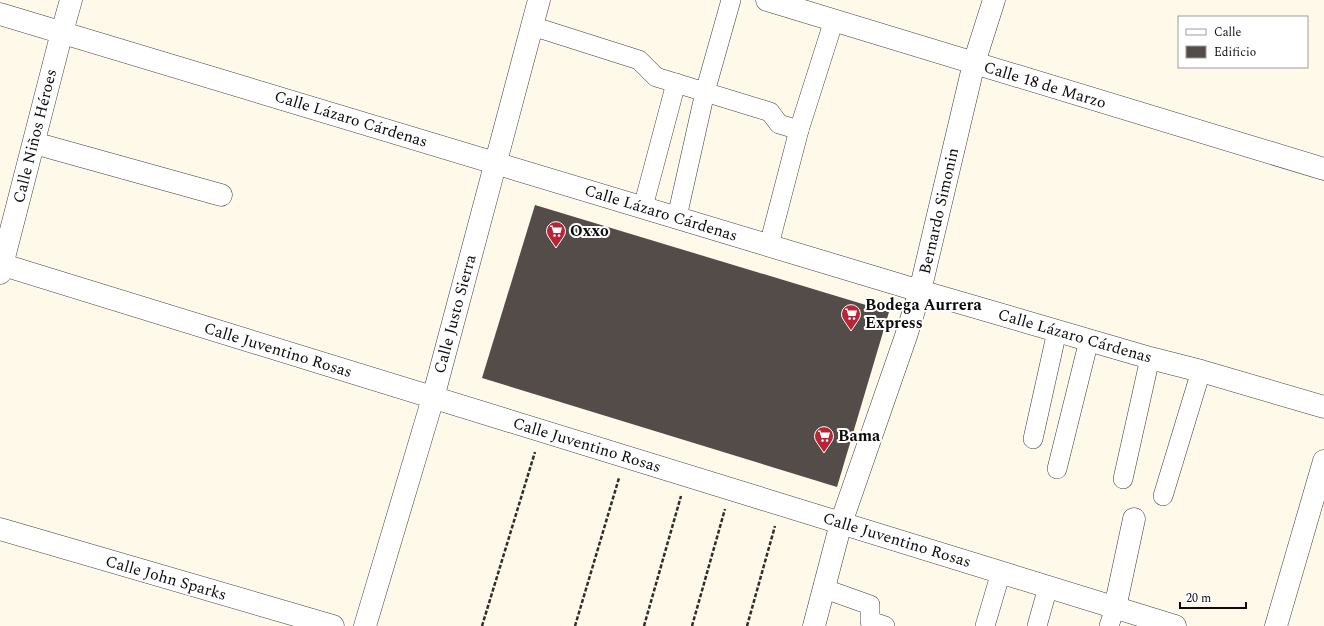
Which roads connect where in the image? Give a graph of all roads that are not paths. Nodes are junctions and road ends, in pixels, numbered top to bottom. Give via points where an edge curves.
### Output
1 (71, 0) edge
2 (539, 0) edge
3 (731, 0) edge
4 (767, 0) edge
5 (994, 0) edge
6 (0, 14) edge
7 (834, 20) junction
8 (532, 26) junction
9 (62, 32) junction
10 (974, 63) junction
11 (676, 83) junction
12 (705, 92) junction
13 (799, 130) junction
14 (34, 143) junction
15 (495, 163) junction
16 (1324, 169) edge
17 (222, 195) dead end
18 (643, 208) junction
19 (677, 217) junction
20 (769, 245) junction
21 (1, 267) edge
22 (920, 291) junction
23 (1057, 331) junction
24 (1089, 340) junction
25 (1150, 358) junction
26 (1201, 372) junction
27 (432, 398) junction
28 (1324, 407) edge
29 (1034, 439) dead end
30 (1324, 461) edge
31 (1057, 469) dead end
32 (1123, 479) dead end
33 (1163, 496) dead end
34 (1134, 519) dead end
35 (842, 523) junction
36 (0, 530) edge
37 (1001, 572) junction
38 (1048, 587) junction
39 (825, 589) junction
40 (1112, 617) edge
41 (333, 626) edge
42 (365, 626) edge
43 (814, 626) edge
44 (885, 626) edge
45 (985, 626) edge
46 (1037, 626) edge
47 (1175, 626) edge
48 (1276, 626) edge

1 - 9 street, Calle Niños Héroes
2 - 8 street, Calle Justo Sierra
3 - 12 street
4 - 7 street, Calle 18 de Marzo
5 - 10 street, Bernardo Simonin
6 - 9 street, Calle Lázaro Cárdenas
7 - 10 street, Calle 18 de Marzo
7 - 13 street
8 - 11 street via 639,60 656,77
8 - 15 street, Calle Justo Sierra
9 - 14 street, Calle Niños Héroes
9 - 15 street, Calle Lázaro Cárdenas
10 - 16 street, Calle 18 de Marzo
10 - 22 street, Bernardo Simonin
11 - 12 street
11 - 18 street
12 - 13 street via 770,112 779,124
12 - 19 street
13 - 20 street
14 - 17 street
14 - 21 street, Calle Niños Héroes
15 - 18 street, Calle Lázaro Cárdenas
15 - 27 street, Calle Justo Sierra
18 - 19 street, Calle Lázaro Cárdenas
19 - 20 street, Calle Lázaro Cárdenas
20 - 22 street, Calle Lázaro Cárdenas
21 - 27 street, Calle Juventino Rosas
22 - 23 street, Calle Lázaro Cárdenas
22 - 35 street, Bernardo Simonin
23 - 24 street, Calle Lázaro Cárdenas
23 - 29 street
24 - 25 street, Calle Lázaro Cárdenas
24 - 31 street
25 - 26 street, Calle Lázaro Cárdenas
25 - 32 street
26 - 28 street, Calle Lázaro Cárdenas
26 - 33 street
27 - 35 street, Calle Juventino Rosas
27 - 42 street, Calle Justo Sierra
30 - 48 street
34 - 40 street
35 - 37 street, Calle Juventino Rosas
35 - 39 street, Bernardo Simonin
36 - 41 street, Calle John Sparks
37 - 38 street, Calle Juventino Rosas
37 - 45 street
38 - 40 street, Calle Juventino Rosas
38 - 46 street
39 - 43 street, Bernardo Simonin
39 - 44 street via 870,605 870,621
40 - 47 street, Calle Juventino Rosas

